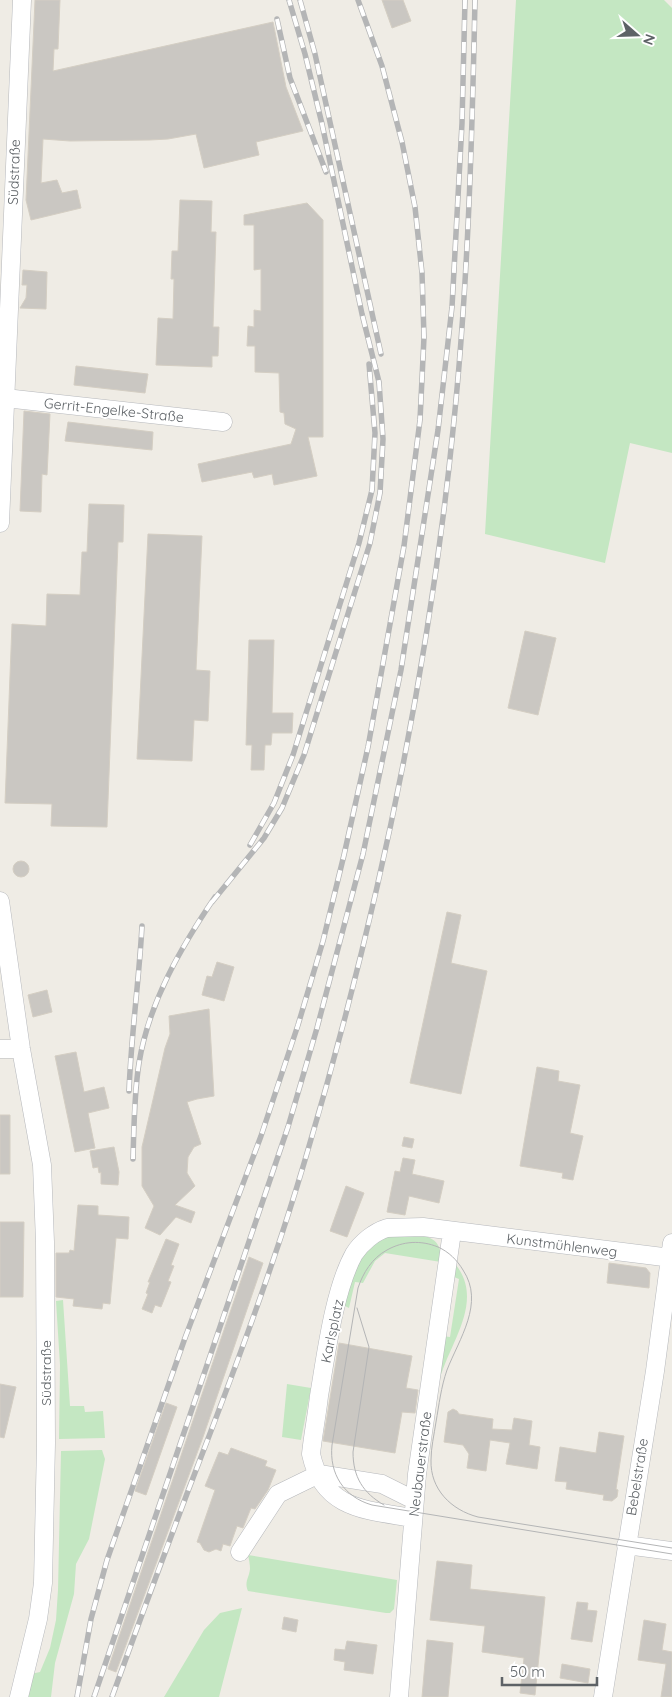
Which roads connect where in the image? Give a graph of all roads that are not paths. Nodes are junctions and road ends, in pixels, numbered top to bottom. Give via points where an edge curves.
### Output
1 (22, 0) edge
2 (6, 218) edge
3 (5, 398) junction
4 (223, 422) dead end
5 (1, 470) edge
6 (0, 523) edge
7 (0, 901) edge
8 (0, 1049) edge
9 (21, 1049) junction
10 (452, 1232) junction
11 (672, 1253) edge
12 (319, 1474) junction
13 (408, 1497) dead end
14 (413, 1518) junction
15 (626, 1545) junction
16 (672, 1551) edge
17 (240, 1552) dead end
18 (19, 1697) edge
19 (399, 1697) edge
20 (603, 1697) edge

1 - 2 street, Südstraße
2 - 3 street, Südstraße
3 - 4 street, Gerrit-Engelke-Straße
3 - 5 street, Südstraße
5 - 6 street, Südstraße
7 - 9 street, Südstraße
8 - 9 street
9 - 18 street, Südstraße via 44,1187 46,1443 43,1583
10 - 11 street, Kunstmühlenweg
10 - 12 street, Karlsplatz via 423,1227 387,1228 362,1243 355,1254 344,1276 322,1380 311,1454
10 - 14 street, Neubauerstraße
11 - 15 street, Bebelstraße
12 - 13 street via 382,1484
12 - 14 street, Karlsplatz via 328,1488 346,1504
12 - 17 street via 276,1493
14 - 19 street, Neubauerstraße
15 - 16 street
15 - 20 street, Bebelstraße

